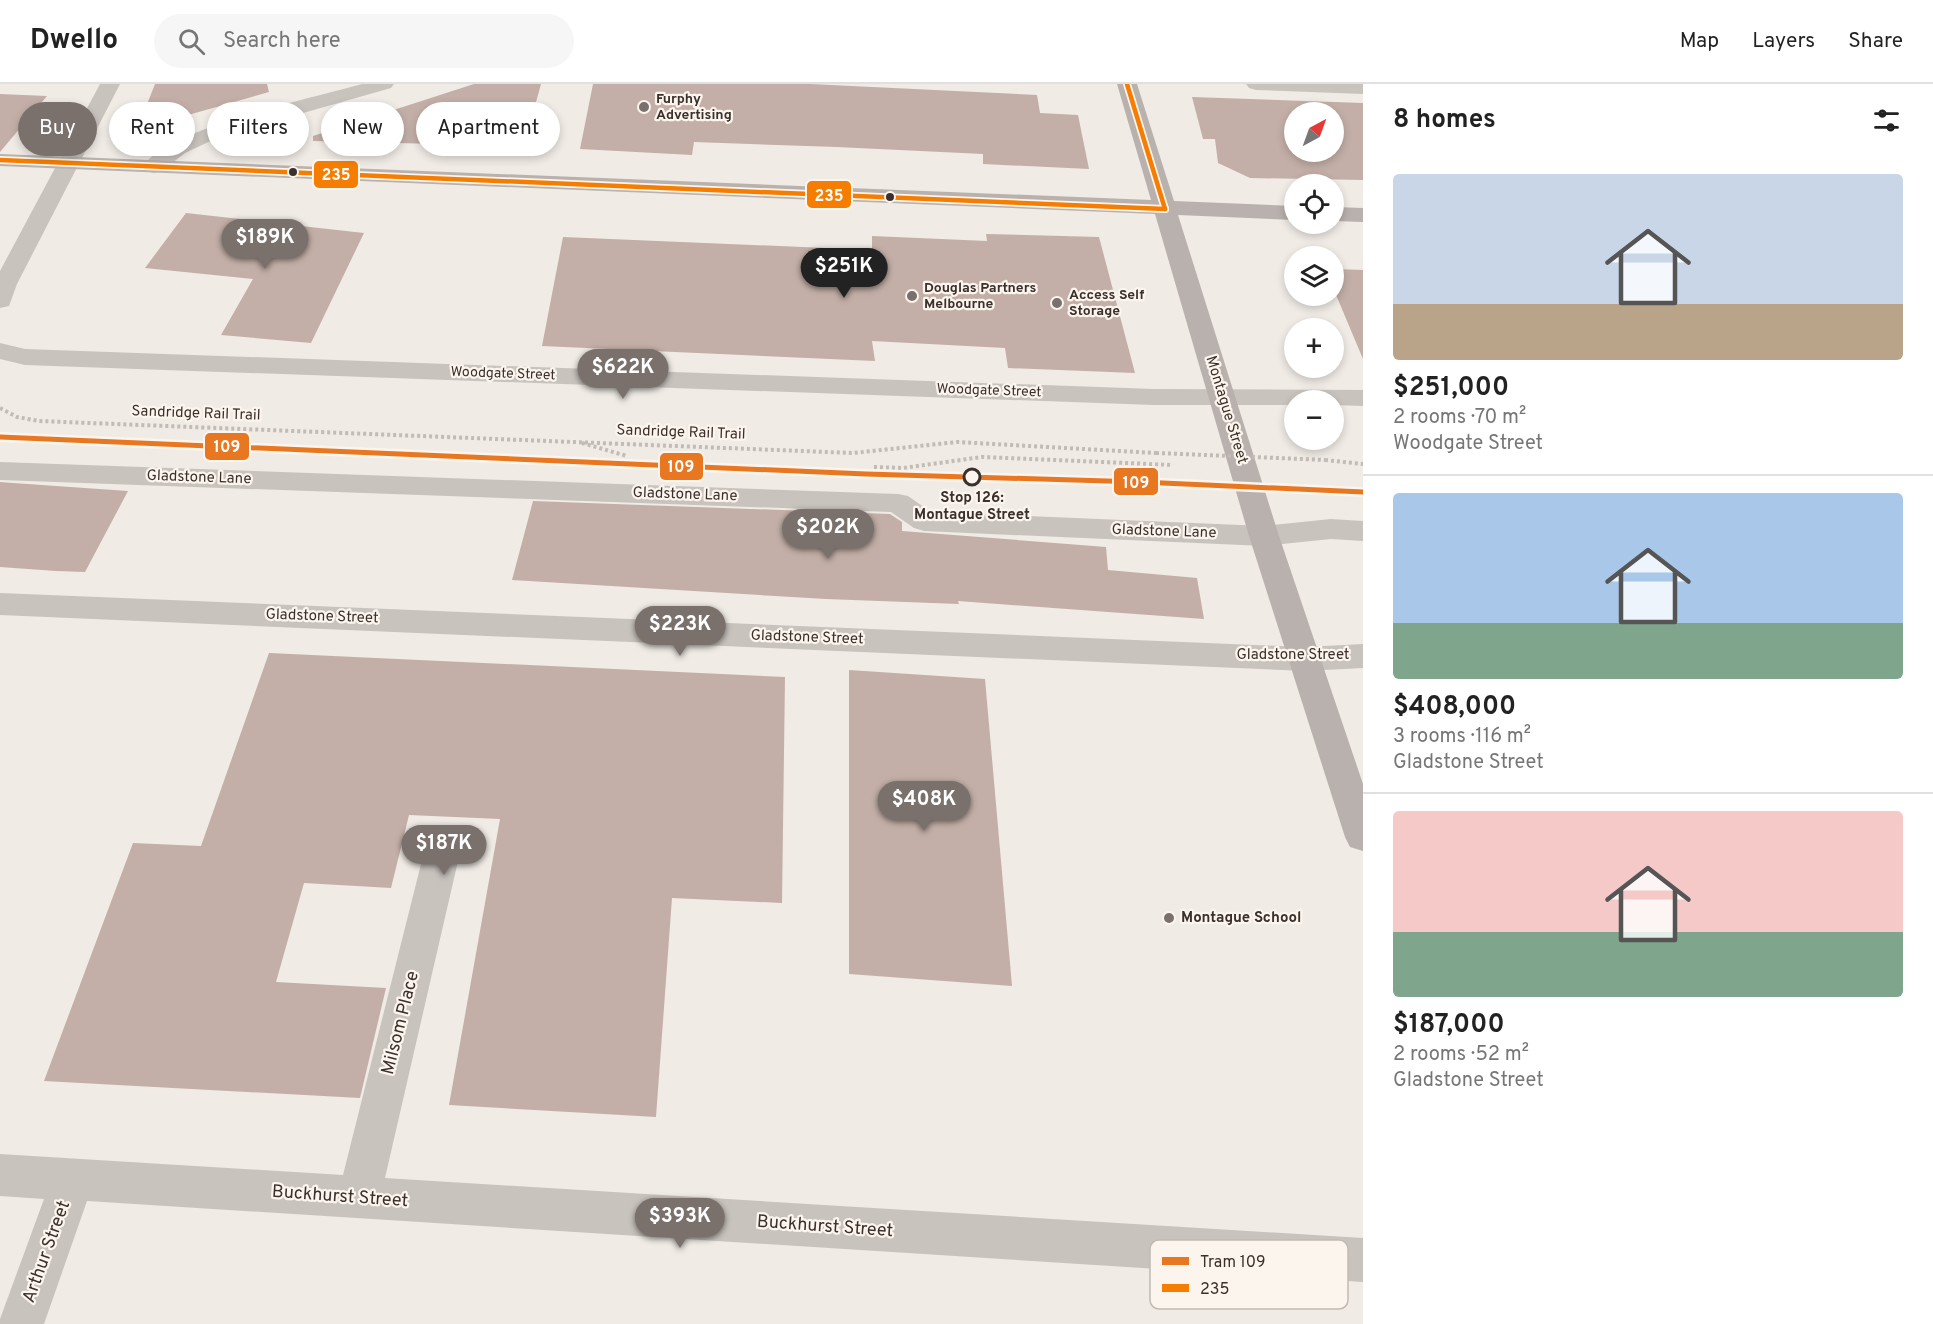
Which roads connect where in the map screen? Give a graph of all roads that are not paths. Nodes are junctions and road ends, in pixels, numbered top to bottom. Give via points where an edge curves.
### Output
1 (110, 84) edge
2 (384, 84) edge
3 (1127, 84) edge
4 (1256, 84) edge
5 (1363, 88) edge
6 (309, 106) edge
7 (207, 135) edge
8 (211, 156) edge
9 (0, 160) edge
10 (68, 162) junction
11 (154, 166) junction
12 (203, 168) junction
13 (1165, 209) junction
14 (1284, 213) edge
15 (1344, 214) edge
16 (1363, 215) edge
17 (2, 290) edge
18 (0, 351) edge
19 (1363, 398) edge
20 (1222, 399) junction
21 (0, 471) edge
22 (1363, 531) edge
23 (1264, 536) junction
24 (0, 604) edge
25 (1363, 656) edge
26 (1305, 659) junction
27 (1363, 837) edge
28 (443, 848) dead end
29 (0, 1175) edge
30 (73, 1179) junction
31 (358, 1198) junction
32 (1150, 1247) edge
33 (1348, 1259) edge
34 (1363, 1260) edge
35 (21, 1324) edge

1 - 10 street
2 - 6 street
3 - 13 main road, Montague Street
4 - 5 street
7 - 11 street via 177,148
8 - 12 street
9 - 10 main road
10 - 11 main road
10 - 17 street
11 - 12 main road
12 - 13 main road
13 - 14 main road
13 - 20 main road, Montague Street
15 - 16 main road
18 - 20 street, Woodgate Street via 25,357
19 - 20 street, Woodgate Street
20 - 23 main road, Montague Street
21 - 23 street, Gladstone Lane via 898,503 924,521
22 - 23 street, Gladstone Lane via 1331,529
23 - 26 main road, Montague Street
24 - 26 street, Gladstone Street
25 - 26 street, Gladstone Street
26 - 27 main road, Montague Street
28 - 31 street, Milsom Place
29 - 30 street, Buckhurst Street
30 - 31 street, Buckhurst Street
30 - 35 street, Arthur Street
31 - 32 street, Buckhurst Street
33 - 34 street, Buckhurst Street

